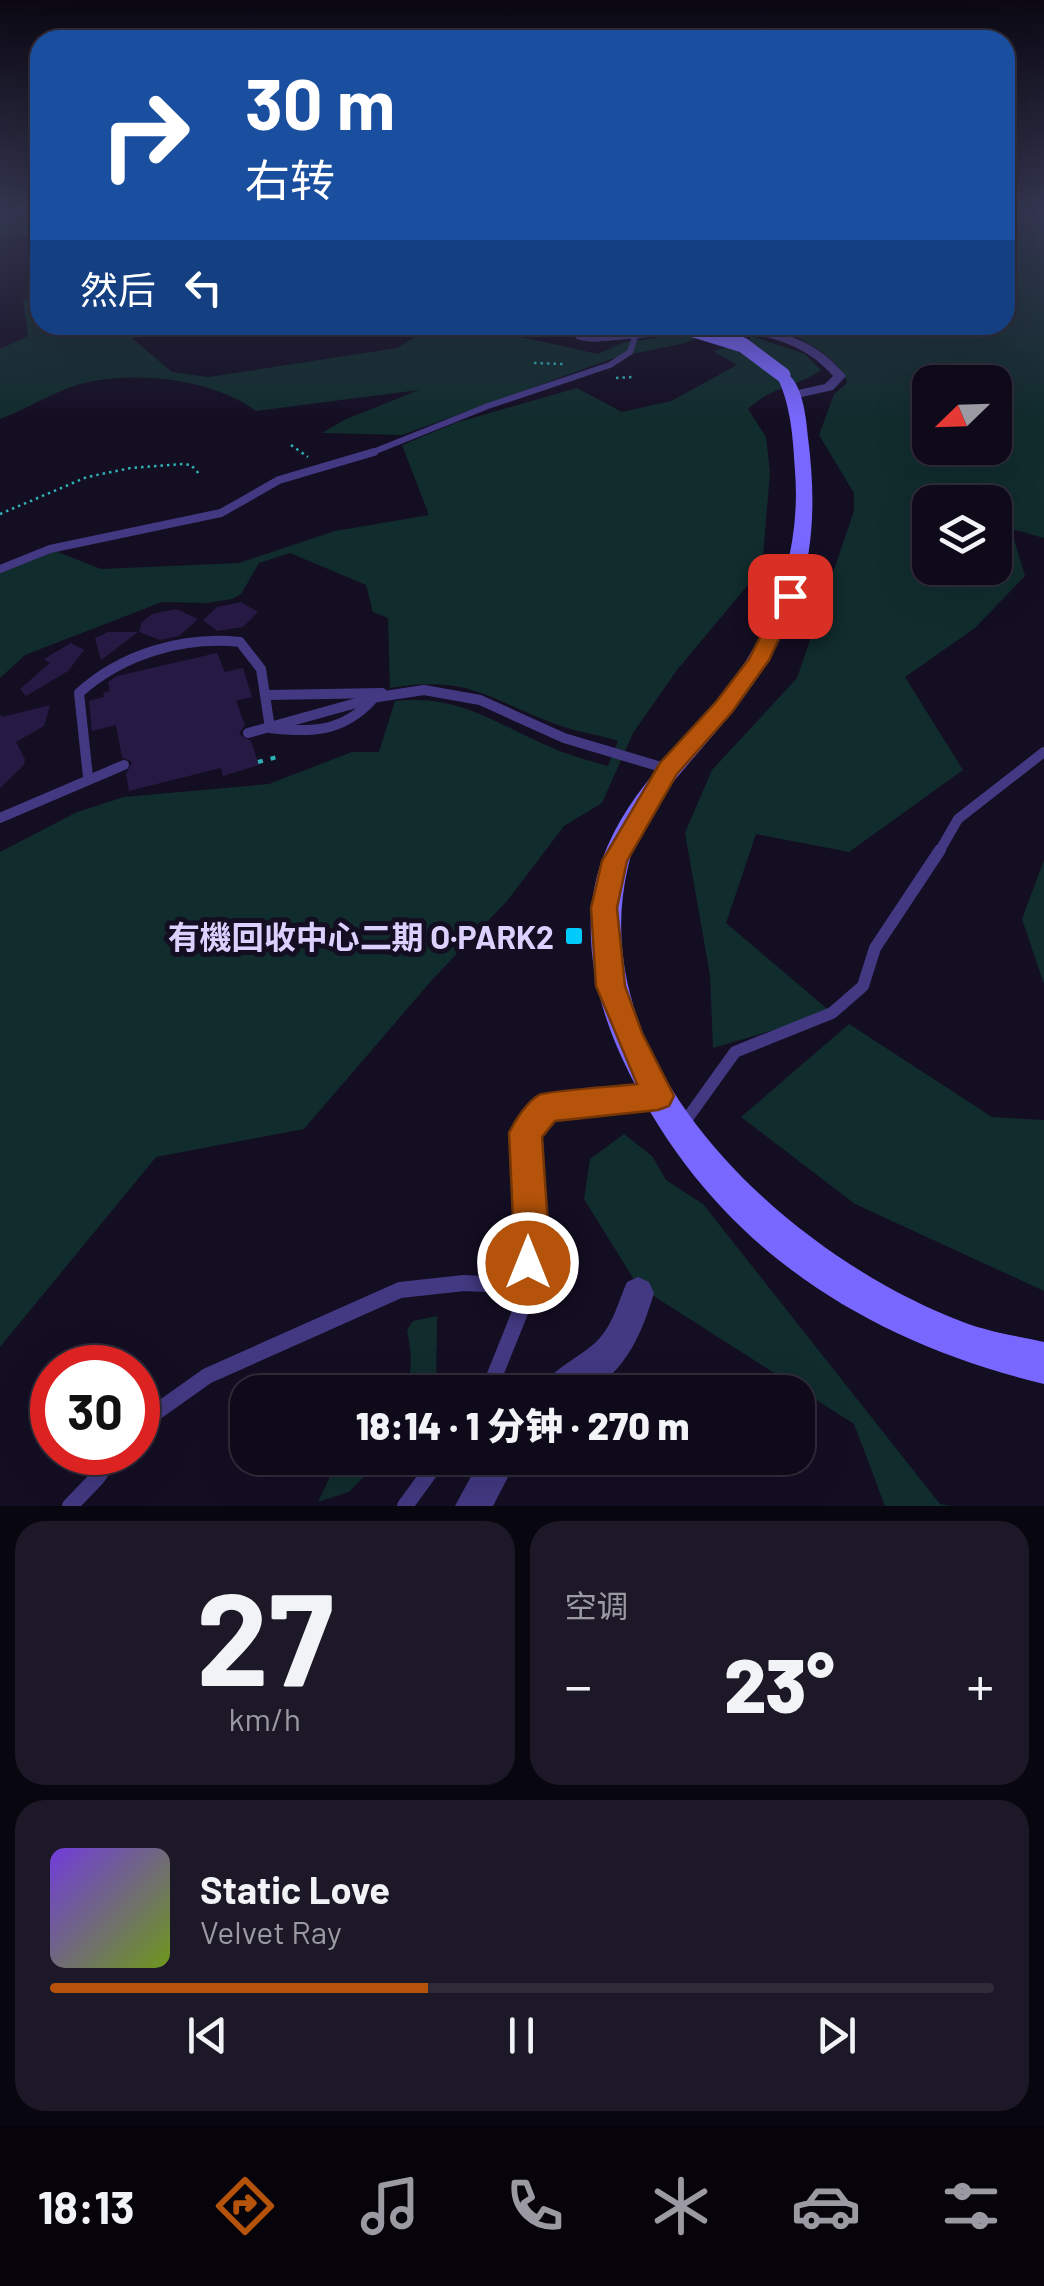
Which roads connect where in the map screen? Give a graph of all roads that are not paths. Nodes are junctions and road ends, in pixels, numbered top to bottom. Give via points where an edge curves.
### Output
1 (658, 335) edge
2 (711, 335) edge
3 (770, 335) edge
4 (635, 337) junction
5 (580, 338) dead end
6 (788, 385) junction
7 (0, 569) edge
8 (393, 694) junction
9 (269, 695) junction
10 (270, 728) junction
11 (248, 734) dead end
12 (1044, 752) edge
13 (124, 765) dead end
14 (668, 769) junction
15 (88, 777) junction
16 (0, 818) edge
17 (658, 1096) junction
18 (681, 1128) junction
19 (525, 1286) junction
20 (638, 1293) dead end
21 (1044, 1363) edge
22 (495, 1375) edge
23 (582, 1375) edge
24 (160, 1409) edge
25 (100, 1475) edge
26 (428, 1475) edge
27 (490, 1475) edge
28 (70, 1506) edge
29 (405, 1506) edge
30 (472, 1506) edge

1 - 4 street
2 - 6 street, bridge via 744,345
3 - 6 street via 815,351 840,376 829,387
4 - 5 street
4 - 7 lane via 630,352 610,365 364,456 279,480 221,513 50,549
6 - 14 street via 808,524 790,599 758,660
8 - 9 lane
8 - 10 lane via 372,700 353,722 308,734
8 - 14 lane via 424,690 480,700 564,738
9 - 10 lane
9 - 15 lane via 254,657 240,642 208,640 122,662 79,693
10 - 11 lane
12 - 18 lane via 958,819 874,948 864,986 832,1013 735,1052
13 - 15 lane
14 - 17 street via 615,861 604,908 611,986
15 - 16 lane
17 - 18 street
17 - 19 street via 548,1106 525,1133 532,1240
18 - 21 street via 730,1191 829,1271 961,1342
19 - 22 lane
19 - 24 lane via 400,1290 207,1376
20 - 23 street via 630,1324 608,1358
25 - 28 lane
26 - 29 lane
27 - 30 street

